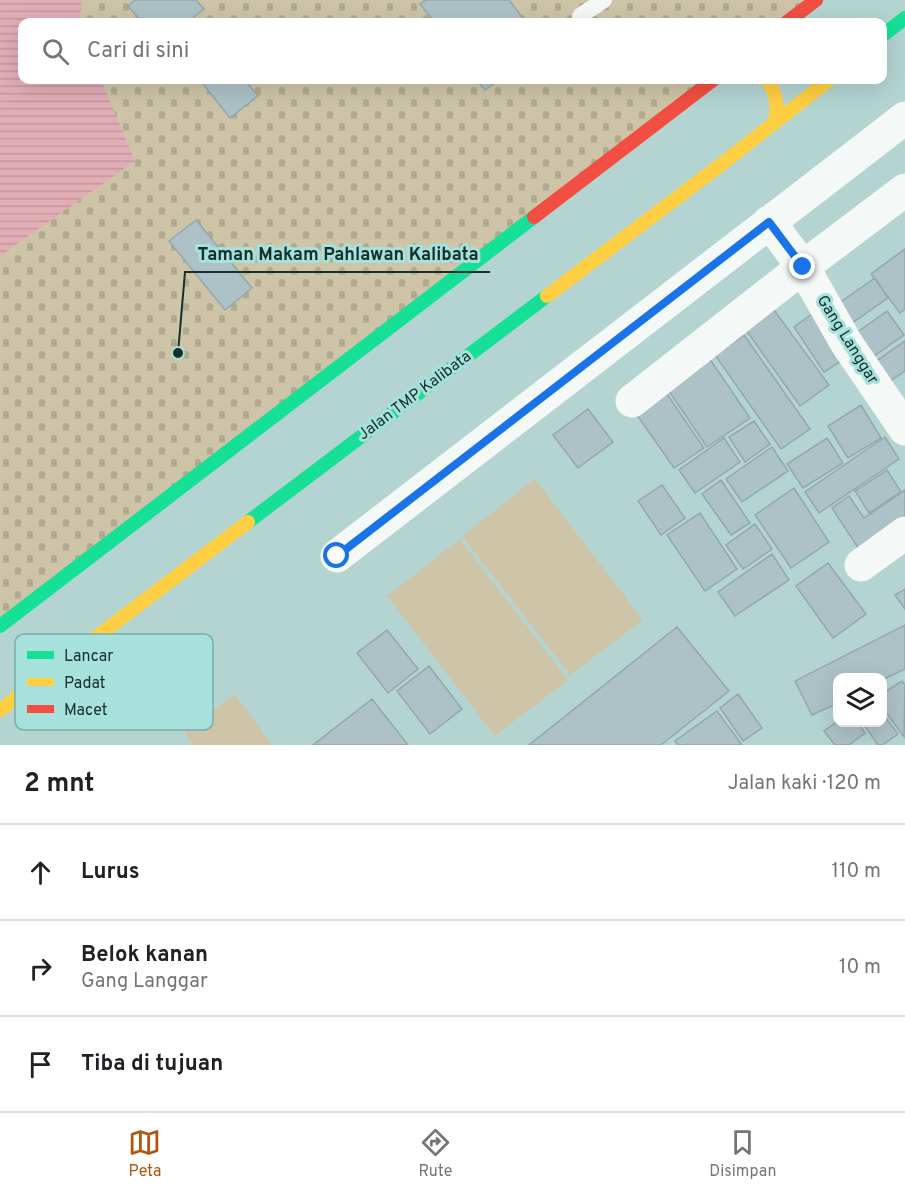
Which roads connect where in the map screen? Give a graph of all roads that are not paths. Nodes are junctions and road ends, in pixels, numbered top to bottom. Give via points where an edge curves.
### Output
1 (604, 0) edge
2 (816, 0) edge
3 (791, 12) edge
4 (580, 16) dead end
5 (905, 18) edge
6 (887, 32) edge
7 (708, 84) edge
8 (770, 84) edge
9 (824, 84) edge
10 (905, 118) edge
11 (775, 122) junction
12 (905, 190) edge
13 (769, 222) junction
14 (803, 267) junction
15 (632, 401) dead end
16 (905, 429) edge
17 (905, 534) edge
18 (337, 556) dead end
19 (861, 565) dead end
20 (0, 626) edge
21 (101, 634) edge
22 (15, 700) edge
23 (0, 711) edge

1 - 4 lane
2 - 3 main road
5 - 6 main road
7 - 20 main road
8 - 11 main road via 777,98
9 - 11 main road, Jalan TMP Kalibata
10 - 13 street
11 - 21 main road, Jalan TMP Kalibata
12 - 14 street
13 - 14 street, Gang Langgar
13 - 18 street
14 - 15 street
14 - 16 street, Gang Langgar via 847,344
17 - 19 street
22 - 23 main road, Jalan TMP Kalibata

